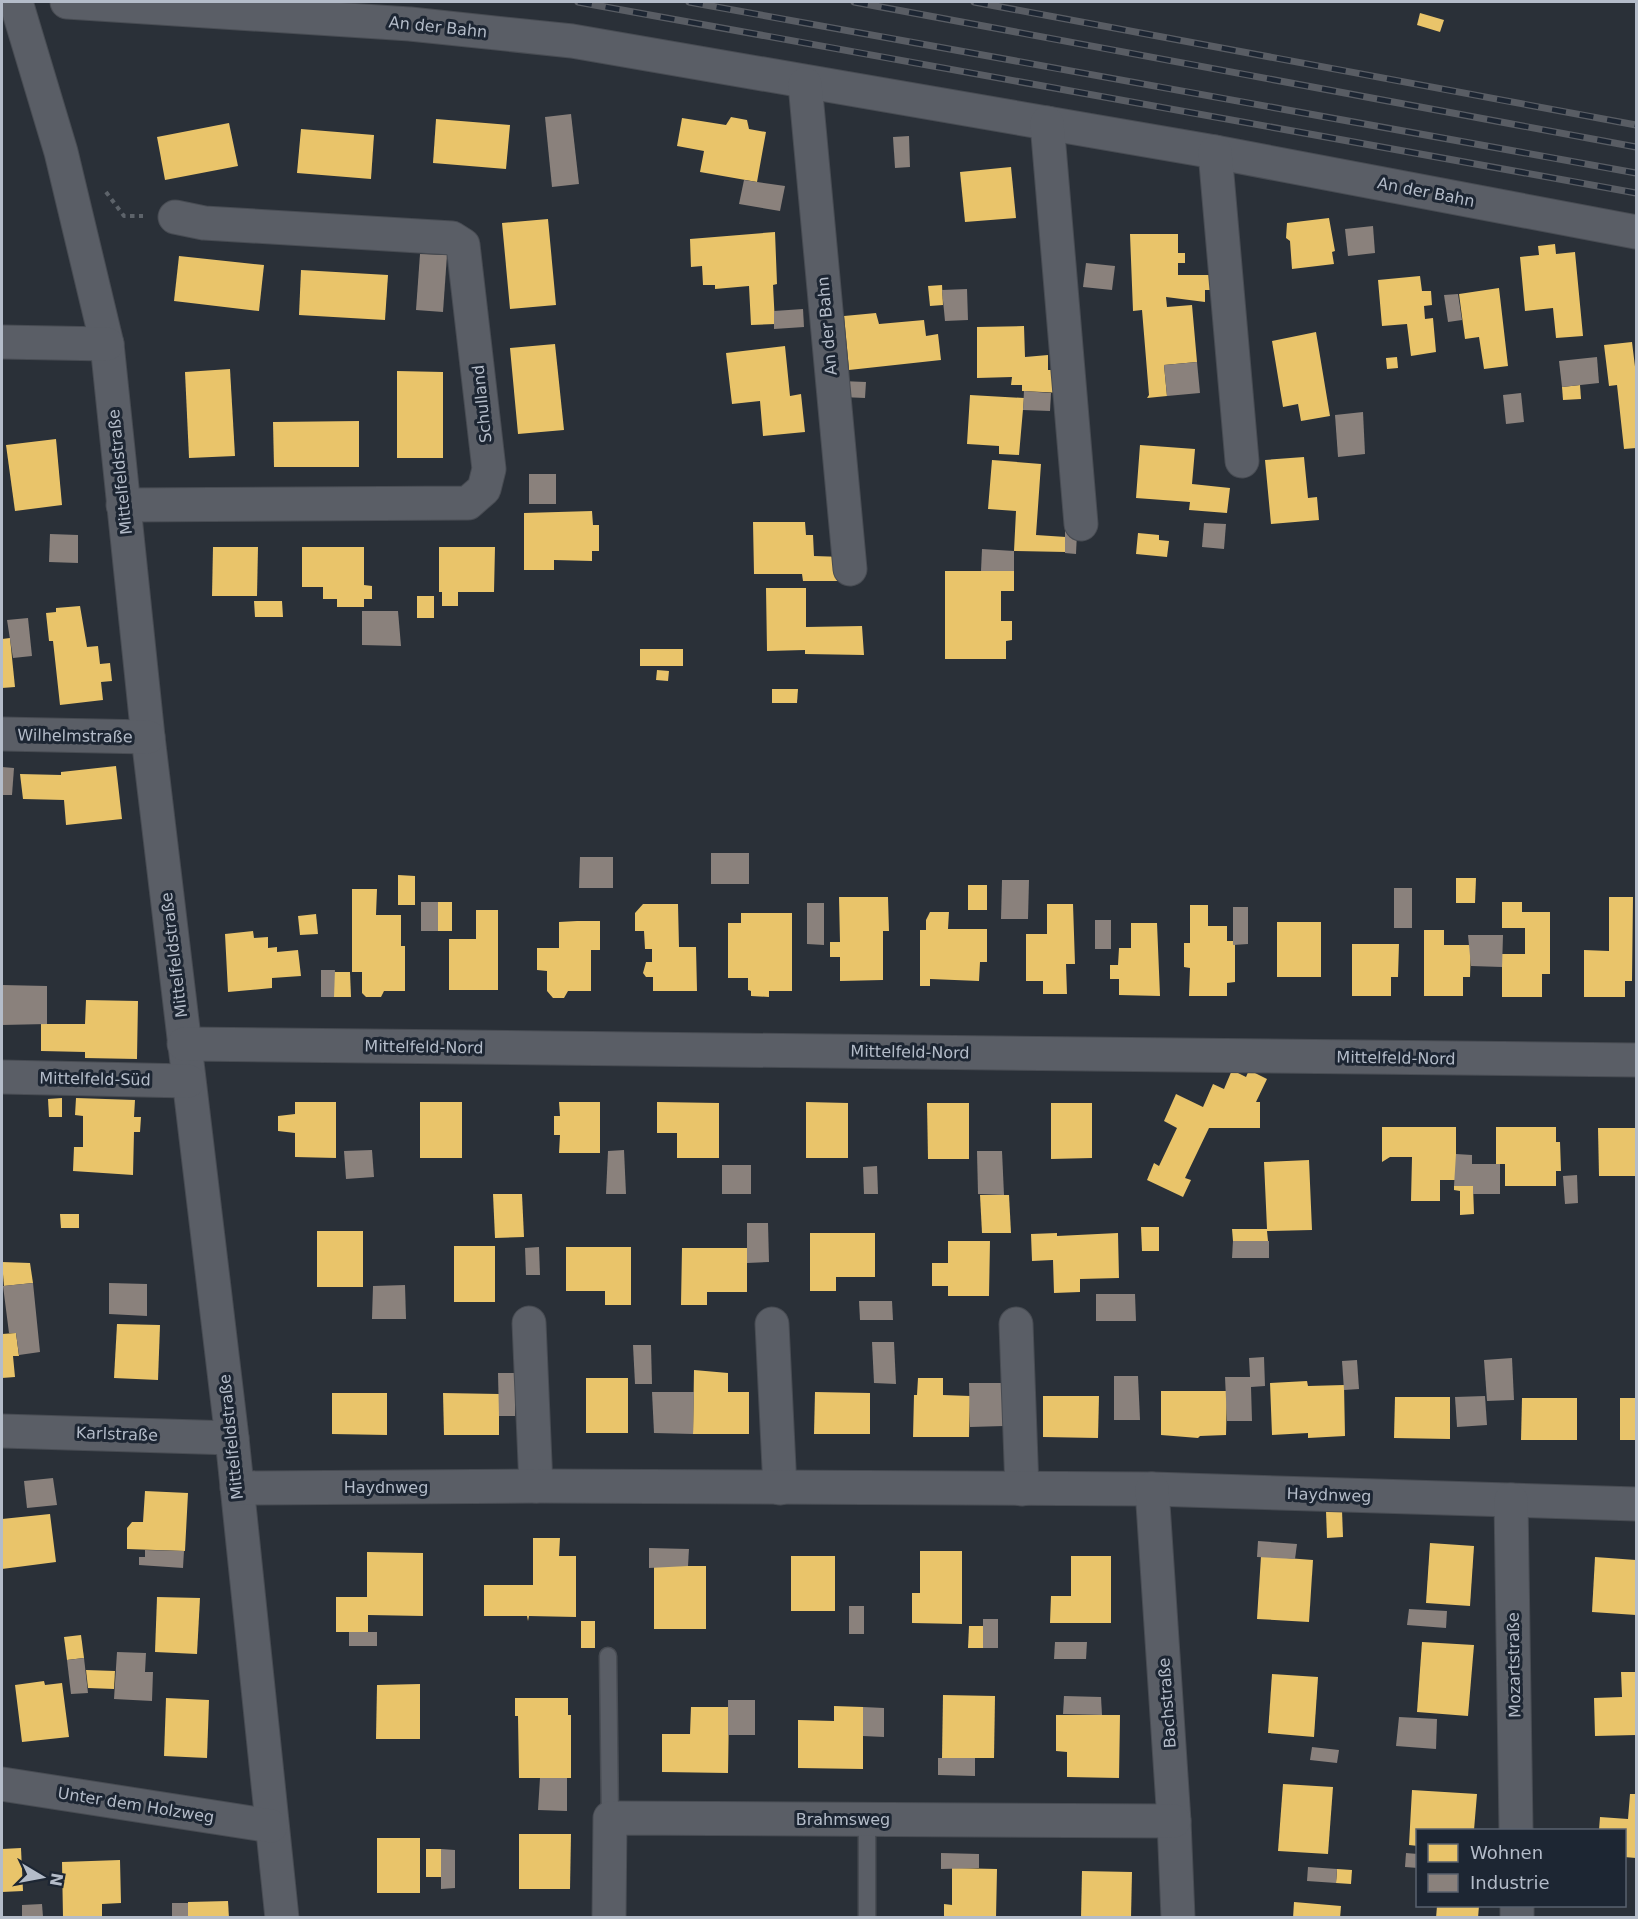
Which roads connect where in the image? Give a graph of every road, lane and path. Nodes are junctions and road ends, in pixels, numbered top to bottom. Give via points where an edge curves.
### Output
1 (16, 2) edge
2 (67, 2) edge
3 (805, 84) junction
4 (1047, 123) junction
5 (1215, 152) junction
6 (104, 190) dead end
7 (175, 217) joint
8 (1636, 232) edge
9 (2, 342) edge
10 (107, 344) junction
11 (1242, 461) dead end
12 (123, 505) junction
13 (1081, 524) dead end
14 (850, 569) dead end
15 (2, 734) edge
16 (148, 737) junction
17 (184, 1044) junction
18 (1636, 1060) edge
19 (2, 1077) edge
20 (188, 1081) junction
21 (529, 1323) dead end
22 (772, 1324) dead end
23 (1016, 1324) dead end
24 (2, 1431) edge
25 (232, 1438) junction
26 (536, 1486) junction
27 (237, 1488) junction
28 (780, 1488) junction
29 (1022, 1489) junction
30 (1152, 1490) junction
31 (1511, 1500) junction
32 (1636, 1504) edge
33 (608, 1656) dead end
34 (2, 1784) edge
35 (610, 1818) junction
36 (867, 1819) junction
37 (1174, 1821) junction
38 (271, 1826) junction
39 (1516, 1829) edge
40 (282, 1917) edge
41 (609, 1917) edge
42 (867, 1917) edge
43 (1178, 1917) edge

1 - 10 street, Mittelfeldstraße via 61,152
2 - 3 street, An der Bahn via 410,24 560,40
3 - 4 street, An der Bahn
3 - 14 street, An der Bahn
4 - 5 street, An der Bahn
4 - 13 street
5 - 8 street, An der Bahn
5 - 11 street
6 - 7 path via 124,216
7 - 12 street, Schulland via 204,223 452,238 463,245 489,469 483,489 468,503
9 - 10 street
10 - 12 street, Mittelfeldstraße
12 - 16 street, Mittelfeldstraße
15 - 16 street, Wilhelmstraße
16 - 17 street, Mittelfeldstraße
17 - 18 street, Mittelfeld-Nord
17 - 20 street, Mittelfeldstraße
19 - 20 street, Mittelfeld-Süd
20 - 25 street, Mittelfeldstraße
21 - 26 street
22 - 28 street
23 - 29 street
24 - 25 street, Karlstraße
25 - 27 street, Mittelfeldstraße
26 - 27 street, Haydnweg
26 - 28 street, Haydnweg
27 - 38 street, Mittelfeldstraße
28 - 29 street, Haydnweg
29 - 30 street, Haydnweg
30 - 31 street, Haydnweg
30 - 37 street, Bachstraße
31 - 32 street, Haydnweg
31 - 39 street, Mozartstraße
33 - 35 lane
34 - 38 street, Unter dem Holzweg
35 - 36 street, Brahmsweg
35 - 41 street
36 - 37 street, Brahmsweg
36 - 42 lane
37 - 43 street, Bachstraße
38 - 40 street, Mittelfeldstraße

